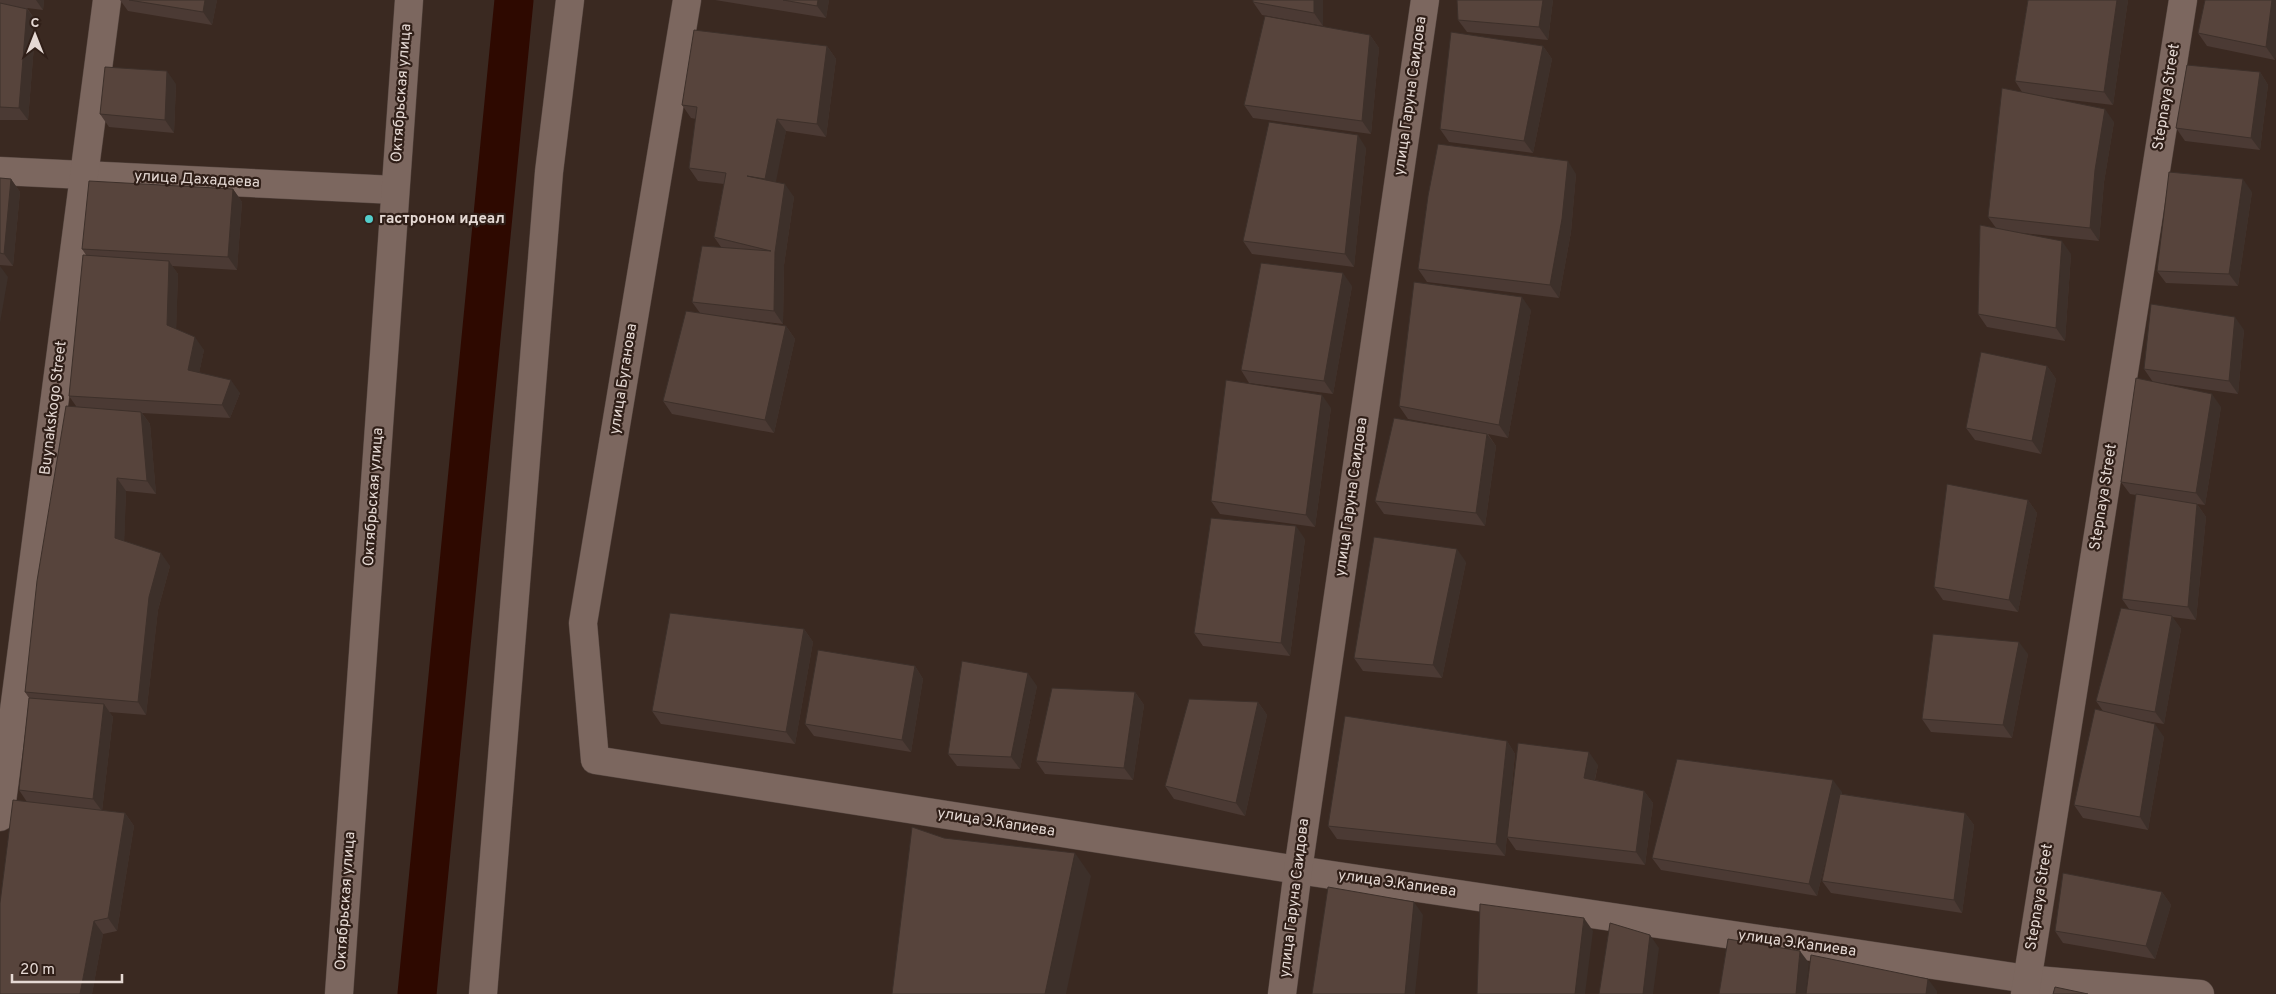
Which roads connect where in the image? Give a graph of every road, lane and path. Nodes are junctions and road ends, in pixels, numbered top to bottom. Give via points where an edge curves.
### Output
1 (107, 0) edge
2 (410, 0) edge
3 (570, 0) edge
4 (687, 0) edge
5 (1425, 0) edge
6 (2183, 0) edge
7 (0, 171) edge
8 (84, 175) junction
9 (395, 190) junction
10 (595, 760) joint
11 (0, 817) edge
12 (1298, 870) junction
13 (2026, 986) edge
14 (339, 994) edge
15 (483, 994) edge
16 (1282, 994) edge
17 (2200, 994) edge

1 - 8 street, Buynakskogo Street
2 - 9 street, Октябрьская улица
3 - 15 street via 548,172
4 - 10 street, улица Буганова via 583,623
5 - 12 street, улица Гаруна Саидова
6 - 13 street, Stepnaya Street
7 - 8 street, улица Дахадаева
8 - 9 street, улица Дахадаева
8 - 11 street, Buynakskogo Street
9 - 14 street, Октябрьская улица
10 - 12 street, улица Э.Капиева
12 - 13 street, улица Э.Капиева
12 - 16 street, улица Гаруна Саидова
13 - 17 street, улица Э.Капиева

